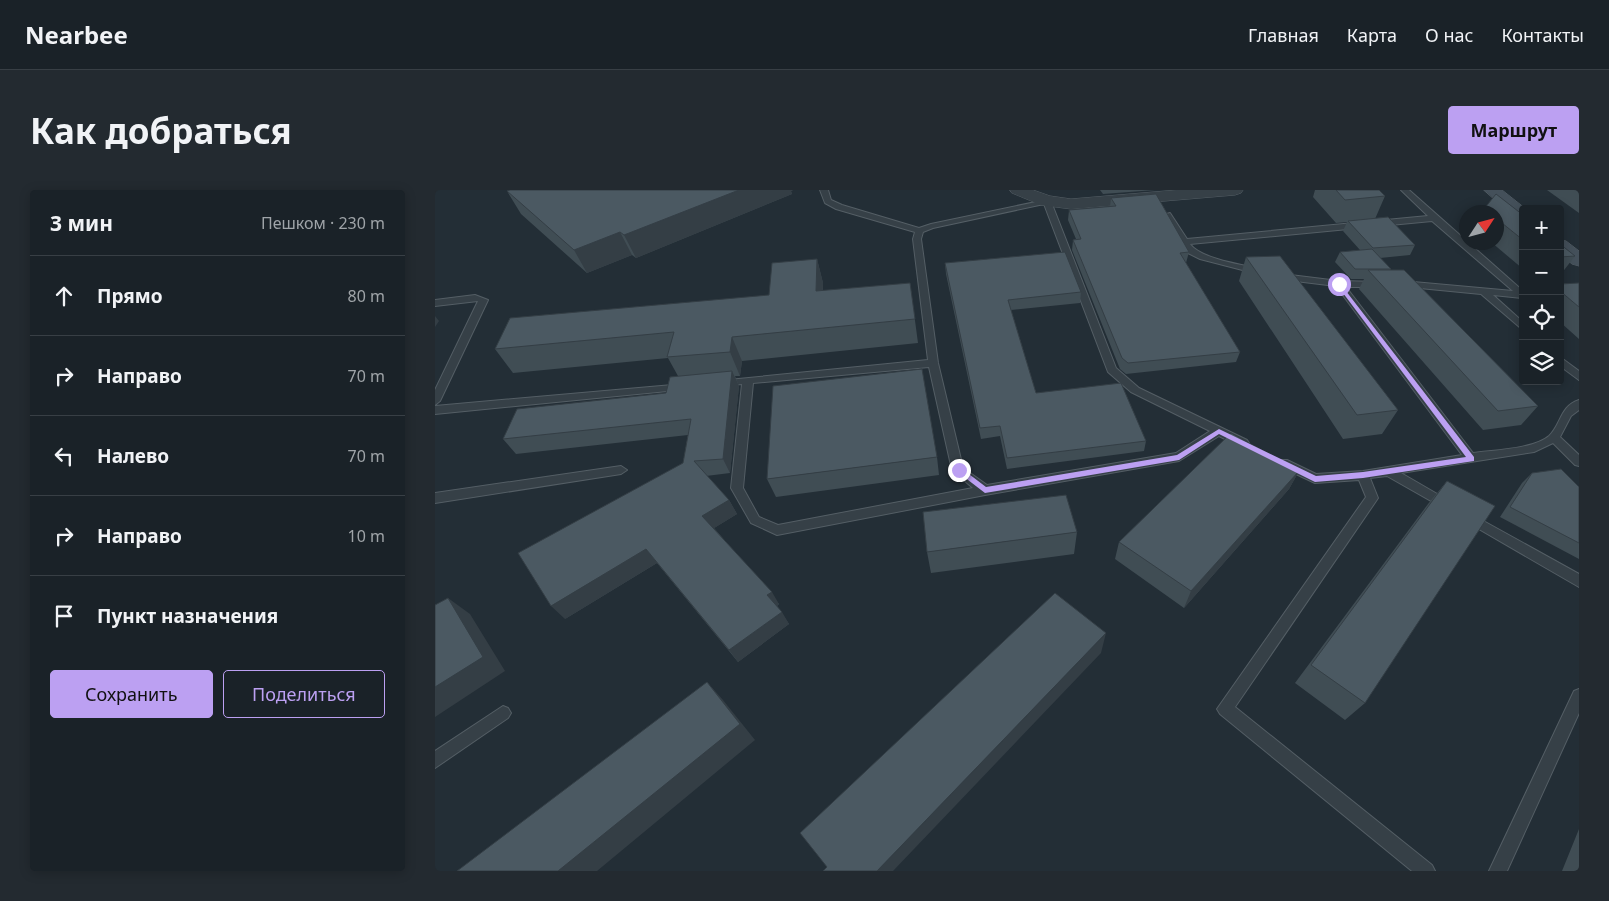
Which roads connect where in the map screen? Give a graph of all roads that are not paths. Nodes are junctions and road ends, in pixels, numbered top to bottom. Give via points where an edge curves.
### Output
1 (824, 190) edge
2 (1018, 190) edge
3 (1235, 190) edge
4 (1405, 190) edge
5 (1492, 190) edge
6 (1165, 194) edge
7 (1047, 201) junction
8 (1519, 212) edge
9 (1434, 218) junction
10 (919, 231) junction
11 (1184, 242) junction
12 (1339, 284) junction
13 (1483, 291) junction
14 (1519, 292) edge
15 (1519, 295) edge
16 (435, 303) edge
17 (1519, 323) edge
18 (933, 363) junction
19 (1564, 364) edge
20 (1579, 377) edge
21 (748, 381) junction
22 (435, 401) edge
23 (1579, 404) edge
24 (435, 410) edge
25 (1219, 431) junction
26 (1554, 438) junction
27 (1250, 446) edge
28 (1274, 458) edge
29 (1471, 459) junction
30 (1579, 462) edge
31 (621, 470) dead end
32 (1388, 471) junction
33 (1363, 475) junction
34 (985, 490) junction
35 (435, 498) edge
36 (1579, 581) edge
37 (1579, 696) edge
38 (503, 713) dead end
39 (435, 760) edge
40 (1426, 871) edge
41 (1498, 871) edge

1 - 10 lane via 828,201 839,207
2 - 7 street
3 - 6 street
4 - 9 lane
5 - 8 main road
6 - 7 street via 1071,204
6 - 11 lane
7 - 10 lane
7 - 25 lane via 1111,370 1135,390
9 - 11 lane
9 - 14 lane
10 - 18 lane via 917,239
11 - 12 lane via 1191,251 1203,257 1272,275
12 - 13 lane via 1415,284
12 - 29 lane
13 - 15 lane
13 - 17 lane
16 - 22 lane via 483,300
18 - 21 lane
18 - 34 lane via 959,470
19 - 20 lane
21 - 24 lane
21 - 34 lane via 737,488 755,520 777,530
23 - 26 lane via 1567,414
25 - 27 lane
25 - 34 lane via 1179,457
26 - 29 lane via 1534,448
26 - 30 lane
28 - 33 lane via 1315,479
29 - 32 lane
31 - 35 lane
32 - 33 lane
32 - 36 lane
33 - 40 lane via 1372,498 1225,709
37 - 41 lane
38 - 39 lane

